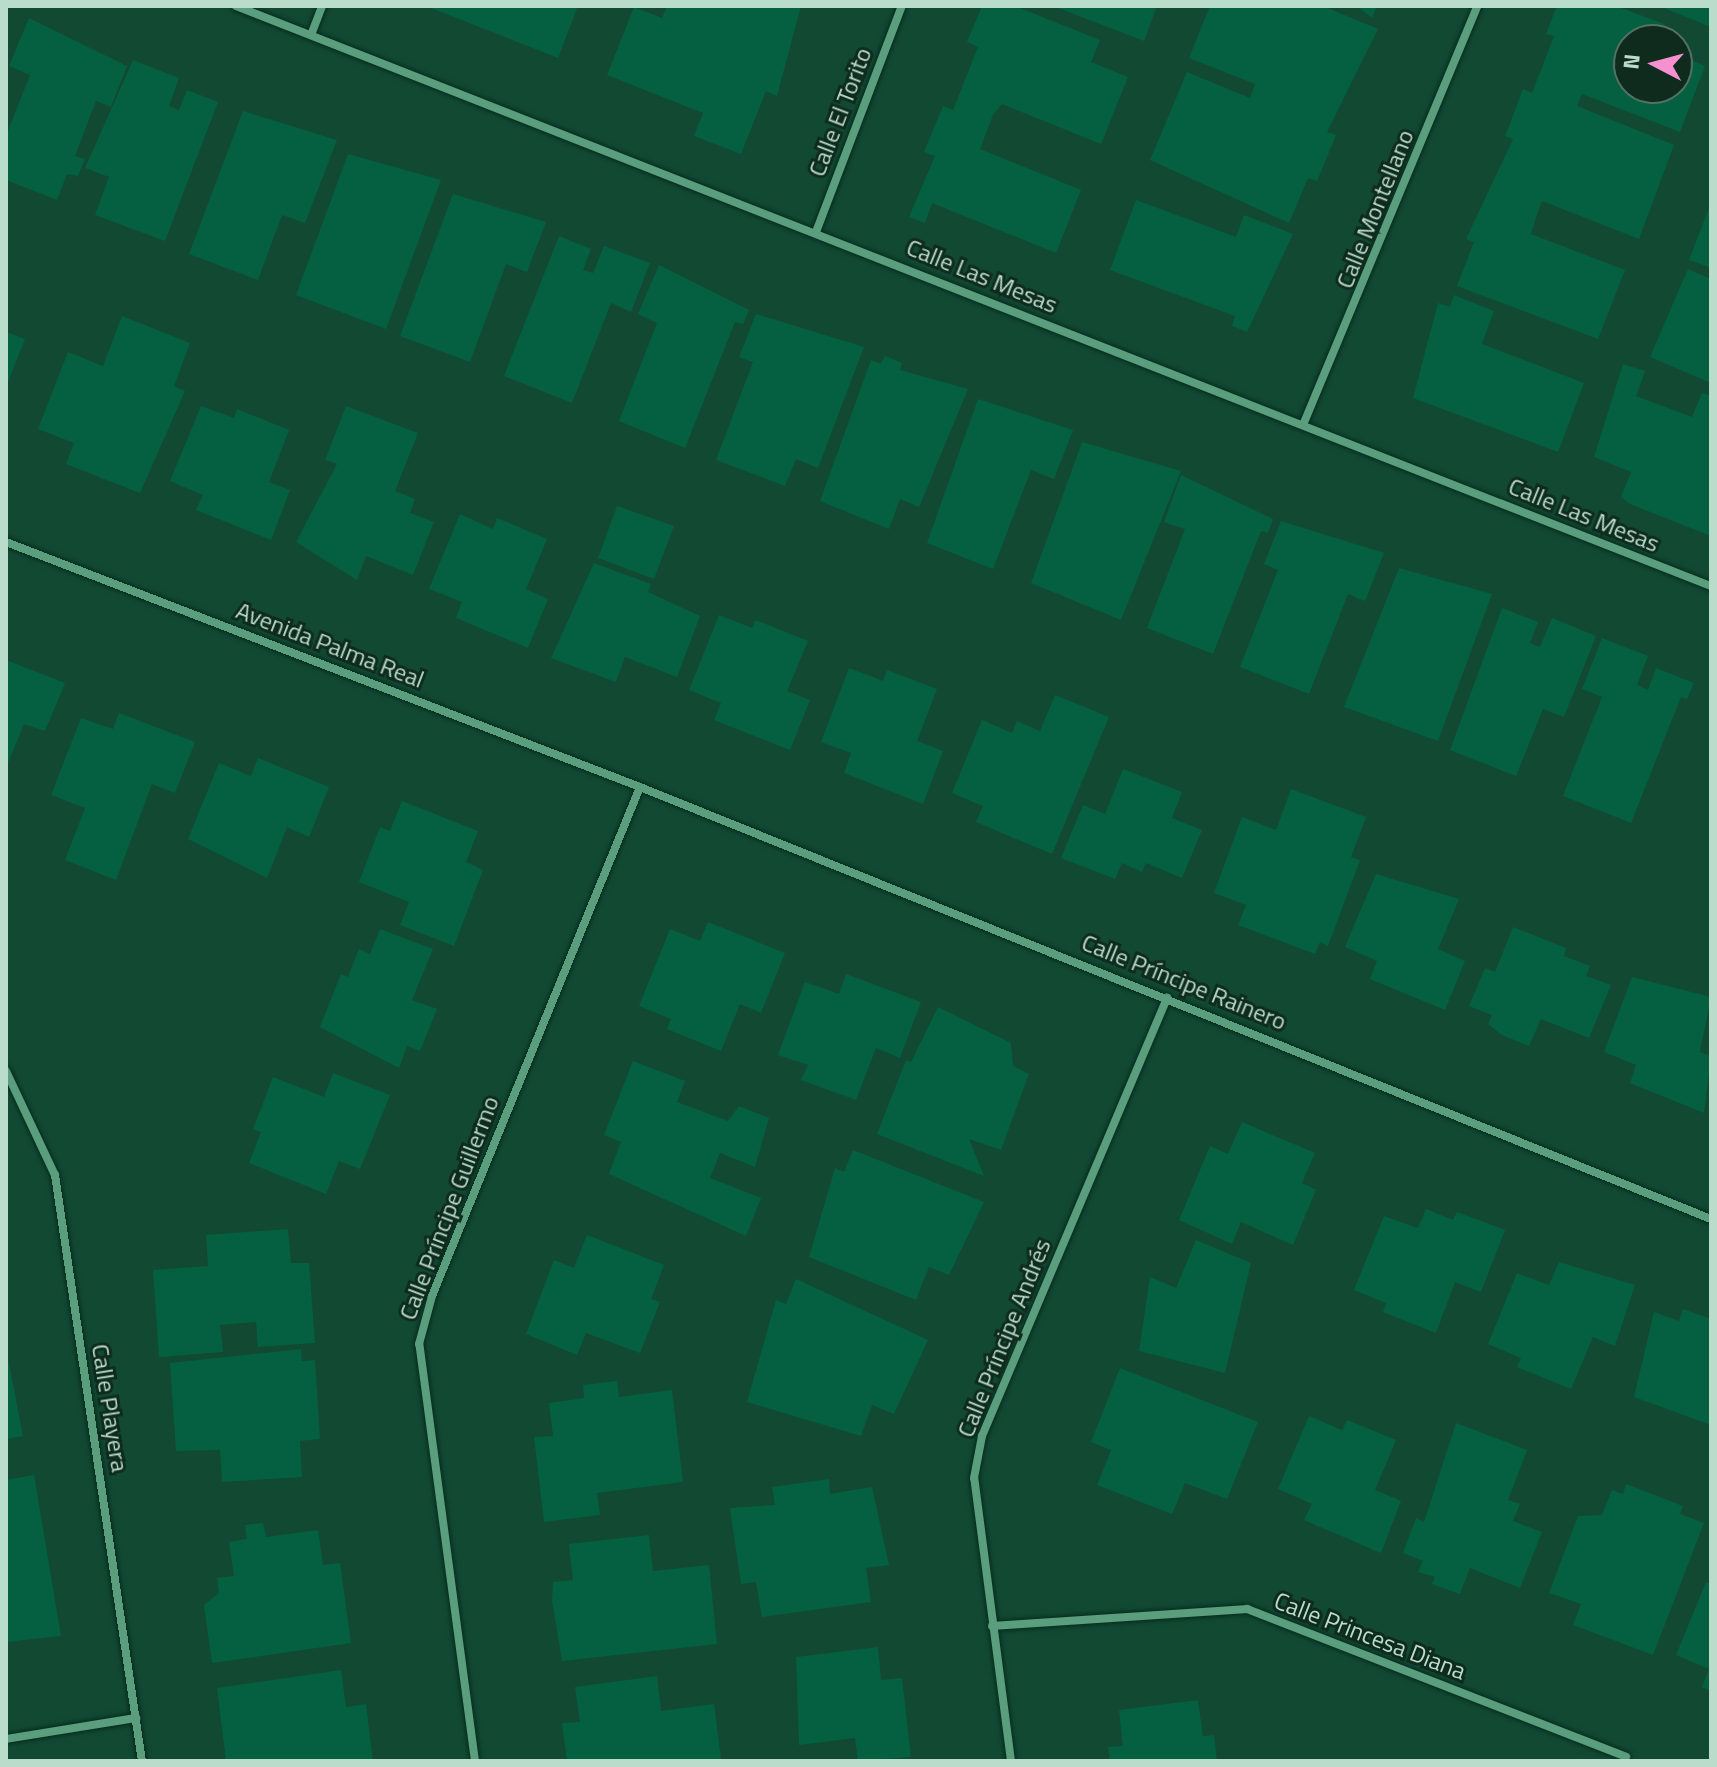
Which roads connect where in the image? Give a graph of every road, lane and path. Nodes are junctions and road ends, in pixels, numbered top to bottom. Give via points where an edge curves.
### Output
1 (236, 6) edge
2 (322, 6) edge
3 (902, 6) edge
4 (1477, 6) edge
5 (311, 35) junction
6 (816, 232) junction
7 (1303, 425) junction
8 (6, 542) edge
9 (1711, 586) edge
10 (640, 787) junction
11 (1167, 997) junction
12 (7, 1074) edge
13 (1711, 1219) edge
14 (992, 1626) junction
15 (136, 1718) junction
16 (6, 1739) edge
17 (1626, 1757) dead end
18 (142, 1761) edge
19 (475, 1761) edge
20 (1011, 1761) edge

1 - 5 street, Calle Las Mesas
2 - 5 street
3 - 6 street, Calle El Torito
4 - 7 street, Calle Montellano
5 - 6 street, Calle Las Mesas
6 - 7 street, Calle Las Mesas
7 - 9 street, Calle Las Mesas
8 - 10 street, Avenida Palma Real
10 - 11 street, Calle Príncipe Rainero
10 - 19 street, Calle Príncipe Guillermo via 432,1296 419,1344
11 - 13 street, Calle Príncipe Rainero
11 - 14 street, Calle Príncipe Andrés via 982,1436 974,1478
12 - 15 street, Calle Playera via 55,1175
14 - 17 street, Calle Princesa Diana via 1247,1609
14 - 20 street, Calle Príncipe Andrés
15 - 16 street
15 - 18 street, Calle Playera

